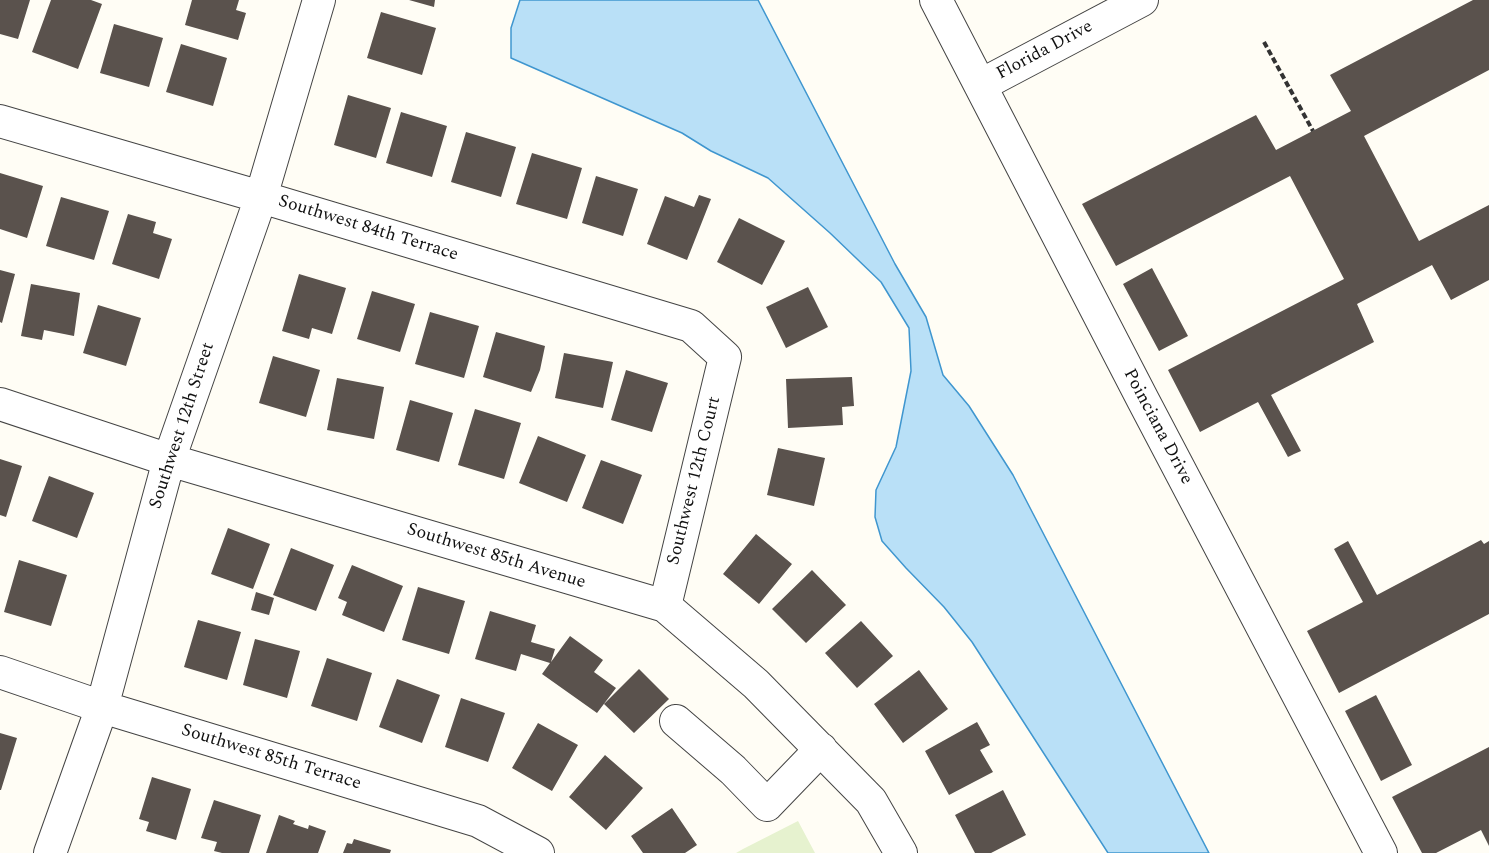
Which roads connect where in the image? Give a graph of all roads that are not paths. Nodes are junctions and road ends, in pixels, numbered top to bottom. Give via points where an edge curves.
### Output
1 (319, 0) edge
2 (936, 0) edge
3 (1142, 0) edge
4 (981, 85) junction
5 (0, 122) edge
6 (261, 197) junction
7 (725, 357) joint
8 (0, 404) edge
9 (169, 460) junction
10 (665, 606) junction
11 (0, 672) edge
12 (102, 707) junction
13 (676, 721) dead end
14 (821, 749) junction
15 (50, 853) edge
16 (538, 853) edge
17 (901, 853) edge
18 (1381, 853) edge

1 - 6 street, Southwest 12th Street
2 - 4 street, Poinciana Drive
3 - 4 street, Florida Drive
4 - 18 street, Poinciana Drive
5 - 6 street, Southwest 84th Terrace
6 - 7 street, Southwest 84th Terrace via 691,326
6 - 9 street, Southwest 12th Street
7 - 10 street, Southwest 12th Court
8 - 9 street, Southwest 85th Avenue
9 - 10 street, Southwest 85th Avenue
9 - 12 street, Southwest 12th Street
10 - 14 street, Southwest 85th Avenue via 756,684
11 - 12 street, Southwest 85th Terrace
12 - 15 street, Southwest 12th Street
12 - 16 street, Southwest 85th Terrace via 478,821
13 - 14 street via 767,805
14 - 17 street, Southwest 85th Avenue via 871,801

